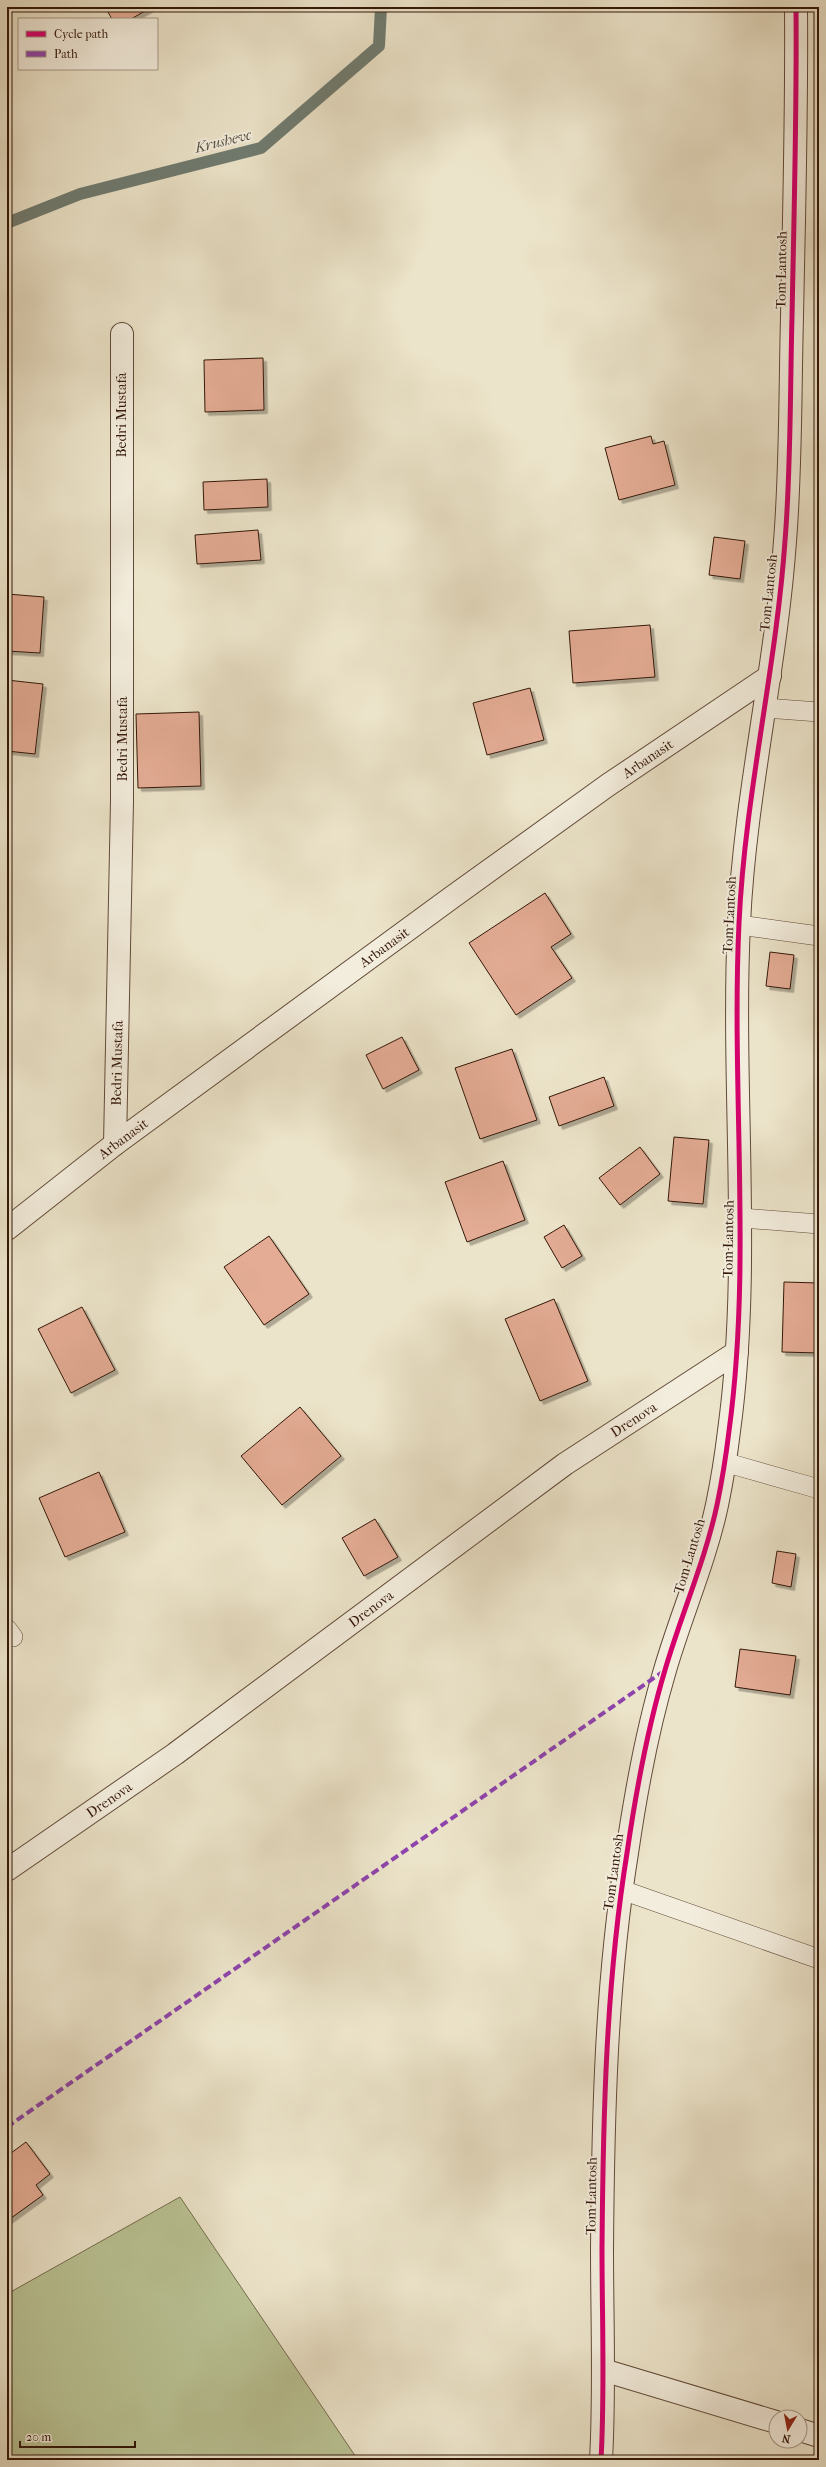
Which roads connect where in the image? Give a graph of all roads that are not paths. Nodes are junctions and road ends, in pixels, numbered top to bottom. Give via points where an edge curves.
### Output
1 (796, 7) edge
2 (122, 334) dead end
3 (770, 676) junction
4 (765, 708) junction
5 (819, 712) edge
6 (739, 925) junction
7 (819, 936) edge
8 (115, 1144) junction
9 (742, 1218) junction
10 (819, 1224) edge
11 (7, 1230) edge
12 (737, 1352) junction
13 (724, 1462) junction
14 (819, 1489) edge
15 (7, 1870) edge
16 (622, 1890) junction
17 (819, 1959) edge
18 (603, 2370) junction
19 (768, 2420) edge
20 (808, 2433) edge
21 (819, 2436) edge
22 (601, 2460) edge

1 - 3 street, Tom Lantosh via 789,470 785,539
2 - 8 street, Bedri Mustafa via 122,801
3 - 4 street, Tom Lantosh
3 - 8 street, Arbanasit via 602,789
4 - 5 lane
4 - 6 street, Tom Lantosh via 748,813
6 - 7 lane
6 - 9 street, Tom Lantosh via 738,1061
8 - 11 street, Arbanasit
9 - 10 lane
9 - 12 street, Tom Lantosh
12 - 13 street, Tom Lantosh
12 - 15 street, Drenova via 565,1464 176,1754
13 - 14 lane
13 - 16 street, Tom Lantosh via 717,1508 664,1671 642,1762
16 - 17 lane
16 - 18 street, Tom Lantosh via 612,1975 608,2058 602,2242
18 - 19 street
18 - 22 street, Tom Lantosh
20 - 21 street

